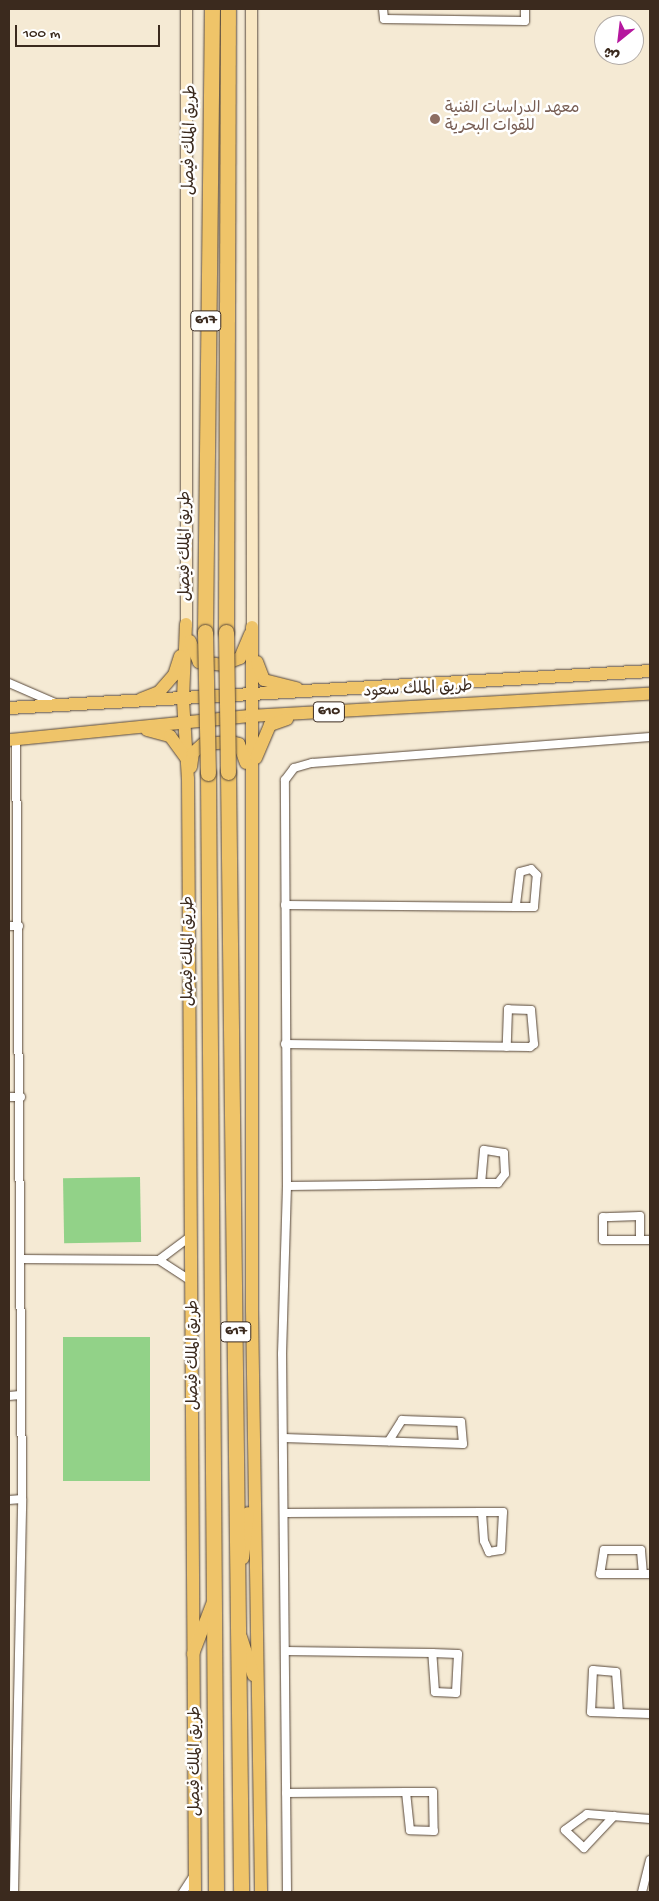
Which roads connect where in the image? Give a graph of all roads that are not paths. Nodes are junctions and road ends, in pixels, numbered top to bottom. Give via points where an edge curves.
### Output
1 (186, 9) edge
2 (212, 9) edge
3 (228, 9) edge
4 (251, 9) edge
5 (383, 9) edge
6 (525, 9) edge
7 (186, 624) junction
8 (252, 627) junction
9 (650, 671) edge
10 (10, 682) edge
11 (327, 691) junction
12 (650, 694) edge
13 (252, 697) junction
14 (183, 700) junction
15 (131, 703) junction
16 (60, 705) junction
17 (9, 708) edge
18 (325, 712) junction
19 (252, 716) junction
20 (184, 722) junction
21 (129, 726) junction
22 (650, 737) edge
23 (12, 739) edge
24 (186, 758) junction
25 (188, 779) junction
26 (250, 785) junction
27 (285, 905) junction
28 (516, 907) junction
29 (9, 926) edge
30 (20, 926) junction
31 (285, 1044) junction
32 (507, 1047) junction
33 (9, 1097) edge
34 (20, 1097) junction
35 (481, 1184) junction
36 (287, 1186) junction
37 (188, 1238) junction
38 (640, 1240) junction
39 (650, 1240) edge
40 (20, 1259) junction
41 (158, 1260) junction
42 (188, 1279) junction
43 (9, 1396) edge
44 (20, 1396) junction
45 (253, 1431) junction
46 (284, 1438) junction
47 (389, 1441) junction
48 (9, 1500) edge
49 (22, 1500) junction
50 (482, 1512) junction
51 (285, 1513) junction
52 (647, 1574) edge
53 (238, 1590) junction
54 (213, 1601) junction
55 (239, 1631) junction
56 (285, 1651) junction
57 (432, 1653) junction
58 (191, 1661) junction
59 (257, 1689) junction
60 (619, 1713) junction
61 (650, 1714) edge
62 (406, 1792) junction
63 (286, 1794) junction
64 (11, 1796) edge
65 (614, 1816) junction
66 (650, 1819) edge
67 (650, 1860) edge
68 (194, 1874) junction
69 (14, 1892) edge
70 (183, 1892) edge
71 (195, 1892) edge
72 (216, 1892) edge
73 (241, 1892) edge
74 (261, 1892) edge
75 (287, 1892) edge
76 (642, 1892) edge

1 - 7 main road
2 - 54 highway, طريق الملك فيصل / 617, bridge via 205,632
3 - 53 highway, 617, bridge via 226,632
4 - 8 main road
5 - 6 street via 384,19 525,21
7 - 8 main road via 194,655 199,662 213,665 240,658
7 - 14 main road
7 - 15 main road via 174,675 159,692
8 - 11 main road via 259,676 277,685
8 - 13 main road
9 - 11 main road, طريق الملك سعود / 610
10 - 16 street
11 - 13 main road, طريق الملك سعود / 610
12 - 18 main road, طريق الملك سعود / 610
13 - 14 main road, طريق الملك سعود / 610
13 - 19 main road
14 - 15 main road, طريق الملك سعود / 610
14 - 20 main road
15 - 16 main road, طريق الملك سعود / 610
16 - 17 main road, طريق الملك سعود / 610
18 - 19 main road, طريق الملك سعود / 610
18 - 26 main road via 270,725 260,742
19 - 20 main road, طريق الملك سعود / 610
19 - 26 main road
20 - 21 main road, طريق الملك سعود / 610
20 - 24 main road
21 - 23 main road, طريق الملك سعود / 610
21 - 24 main road via 170,736
22 - 27 street via 312,763 294,768 285,780
23 - 30 street
24 - 25 main road
25 - 26 main road via 193,753 203,744 232,742 244,751
25 - 37 main road
26 - 45 main road
27 - 28 street
27 - 31 street
28 - 28 street via 534,907 537,875 531,869 520,872
29 - 30 street
30 - 34 street
31 - 32 street
31 - 36 street
32 - 32 street via 534,1044 531,1010 508,1010
33 - 34 street
34 - 40 street
35 - 35 street via 498,1183 505,1174 504,1153 484,1150
35 - 36 street
36 - 46 street
37 - 41 street
37 - 42 main road
38 - 38 street via 603,1240 603,1217 640,1216
38 - 39 street
40 - 41 street
40 - 44 street
41 - 42 street
42 - 58 main road
43 - 44 street
44 - 49 street
45 - 53 main road
45 - 59 main road
46 - 47 street
46 - 51 street
47 - 47 street via 462,1444 461,1422 402,1420
48 - 49 street
49 - 64 street
50 - 50 street via 503,1512 500,1550 490,1552 484,1541
50 - 51 street
51 - 56 street
52 - 52 street via 600,1574 604,1550 641,1550
53 - 55 highway, 617
54 - 58 main road
54 - 72 highway, طريق الملك فيصل / 617
55 - 59 main road
55 - 73 highway, 617
56 - 57 street
56 - 63 street
57 - 57 street via 458,1654 456,1694 435,1692
58 - 68 main road
59 - 74 main road
60 - 60 street via 591,1712 593,1670 616,1672
60 - 61 street
62 - 62 street via 433,1792 434,1831 410,1830
62 - 63 street
63 - 75 street
64 - 69 street
65 - 65 street via 587,1814 565,1830 584,1848
65 - 66 street
67 - 76 street
68 - 70 street
68 - 71 main road

